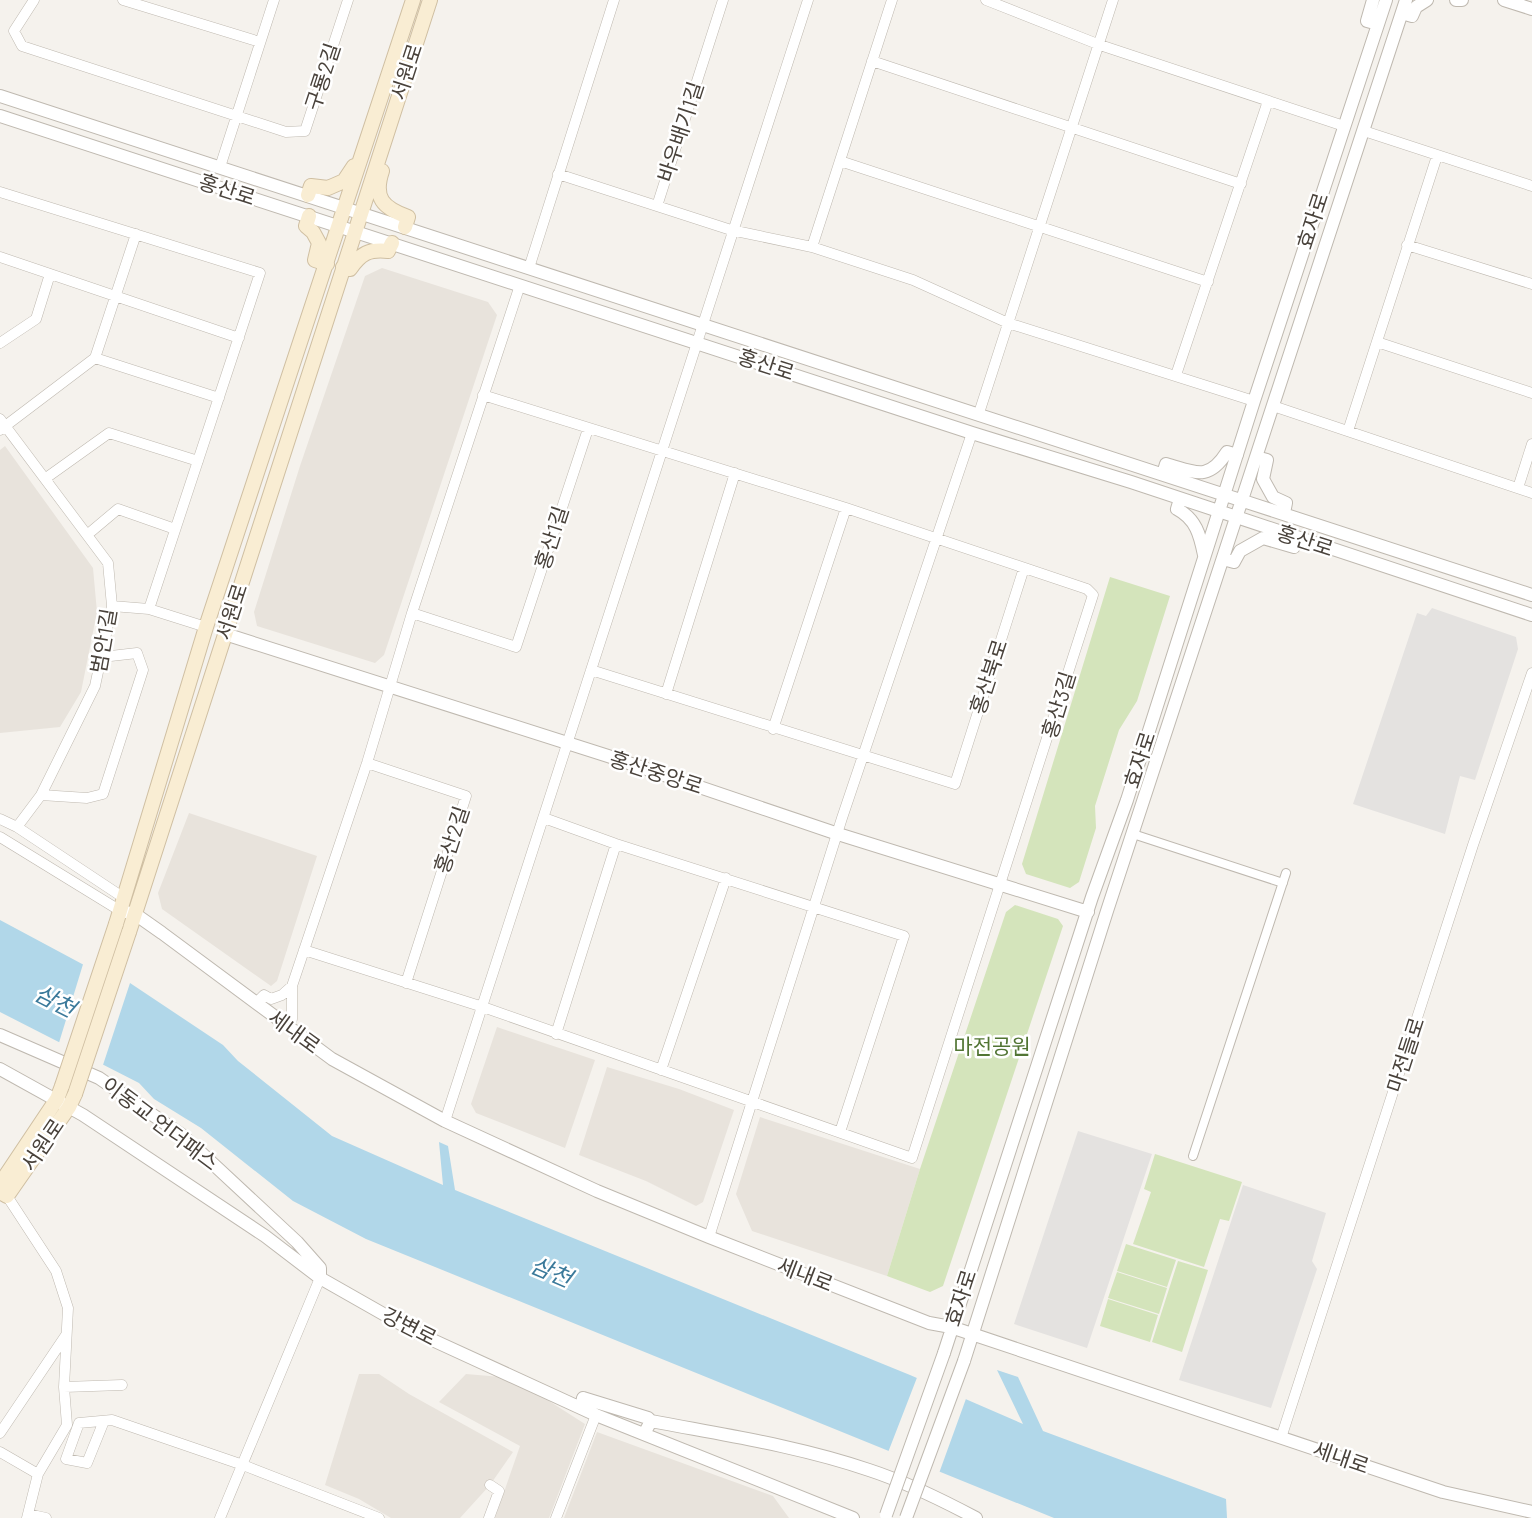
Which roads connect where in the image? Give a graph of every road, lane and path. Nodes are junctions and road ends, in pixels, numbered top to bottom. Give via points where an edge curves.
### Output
1 (34, 0) edge
2 (123, 0) edge
3 (274, 0) edge
4 (348, 0) edge
5 (413, 0) edge
6 (430, 0) edge
7 (614, 0) edge
8 (723, 0) edge
9 (808, 0) edge
10 (892, 0) edge
11 (986, 0) edge
12 (1113, 0) edge
13 (1373, 0) edge
14 (1386, 0) edge
15 (1427, 0) edge
16 (1456, 0) edge
17 (1462, 0) edge
18 (1504, 0) edge
19 (1404, 6) edge
20 (1532, 9) edge
21 (1378, 24) junction
22 (260, 42) junction
23 (1100, 45) junction
24 (872, 61) junction
25 (0, 96) edge
26 (1268, 101) junction
27 (0, 116) edge
28 (236, 116) junction
29 (1343, 126) junction
30 (1073, 128) junction
31 (1364, 131) junction
32 (1437, 156) junction
33 (378, 160) junction
34 (840, 161) junction
35 (220, 167) junction
36 (358, 167) junction
37 (558, 174) junction
38 (1241, 184) junction
39 (1532, 186) edge
40 (0, 192) edge
41 (308, 195) junction
42 (657, 206) junction
43 (345, 207) junction
44 (360, 212) junction
45 (309, 216) junction
46 (339, 226) junction
47 (405, 227) junction
48 (1041, 227) junction
49 (355, 230) junction
50 (732, 230) junction
51 (136, 234) junction
52 (392, 243) junction
53 (1407, 244) junction
54 (813, 247) junction
55 (0, 257) edge
56 (327, 264) junction
57 (343, 267) junction
58 (529, 268) junction
59 (50, 274) junction
60 (1208, 282) junction
61 (1532, 284) edge
62 (520, 285) junction
63 (116, 296) junction
64 (702, 323) junction
65 (1008, 323) junction
66 (239, 338) junction
67 (696, 342) junction
68 (1377, 342) junction
69 (0, 343) edge
70 (95, 358) junction
71 (1176, 375) junction
72 (1532, 393) edge
73 (484, 395) junction
74 (219, 398) junction
75 (1254, 401) junction
76 (1273, 406) junction
77 (979, 413) junction
78 (2, 425) edge
79 (588, 429) junction
80 (1348, 431) junction
81 (972, 433) junction
82 (1532, 444) edge
83 (660, 451) junction
84 (1237, 455) junction
85 (1256, 457) junction
86 (198, 461) junction
87 (735, 473) junction
88 (1163, 474) junction
89 (46, 478) junction
90 (1518, 488) junction
91 (1532, 493) edge
92 (1225, 494) junction
93 (1180, 499) junction
94 (1242, 500) junction
95 (846, 508) junction
96 (1219, 513) junction
97 (1284, 513) junction
98 (1236, 518) junction
99 (175, 529) junction
100 (87, 535) junction
101 (1298, 538) junction
102 (936, 539) junction
103 (1205, 558) junction
104 (1223, 559) junction
105 (1024, 568) junction
106 (1532, 595) edge
107 (112, 606) junction
108 (149, 609) junction
109 (412, 613) junction
110 (1532, 615) edge
111 (206, 627) junction
112 (225, 634) junction
113 (102, 657) junction
114 (592, 670) junction
115 (1532, 673) edge
116 (390, 688) junction
117 (666, 694) junction
118 (773, 729) junction
119 (568, 745) junction
120 (863, 757) junction
121 (367, 763) junction
122 (41, 795) junction
123 (544, 818) junction
124 (0, 819) edge
125 (17, 827) junction
126 (838, 834) junction
127 (1133, 834) junction
128 (0, 837) edge
129 (616, 844) junction
130 (1286, 873) dead end
131 (726, 878) junction
132 (1283, 883) junction
133 (1001, 885) junction
134 (815, 907) junction
135 (1088, 912) junction
136 (135, 914) junction
137 (122, 916) junction
138 (304, 950) junction
139 (406, 983) junction
140 (292, 986) junction
141 (256, 1003) junction
142 (483, 1007) junction
143 (287, 1027) junction
144 (556, 1034) junction
145 (0, 1035) edge
146 (0, 1069) edge
147 (661, 1070) junction
148 (66, 1096) junction
149 (752, 1102) junction
150 (445, 1121) junction
151 (840, 1132) junction
152 (1193, 1156) dead end
153 (2, 1195) edge
154 (709, 1237) junction
155 (320, 1278) junction
156 (951, 1327) junction
157 (971, 1334) junction
158 (66, 1335) junction
159 (122, 1385) dead end
160 (64, 1387) junction
161 (581, 1408) junction
162 (596, 1415) junction
163 (104, 1420) junction
164 (651, 1421) junction
165 (0, 1433) edge
166 (644, 1434) junction
167 (1282, 1438) junction
168 (0, 1452) edge
169 (66, 1459) junction
170 (48, 1460) junction
171 (243, 1465) junction
172 (38, 1474) junction
173 (490, 1485) dead end
174 (1532, 1512) edge
175 (26, 1515) edge
176 (886, 1517) edge
177 (46, 1518) edge
178 (220, 1518) edge
179 (379, 1518) edge
180 (489, 1518) edge
181 (556, 1518) edge
182 (853, 1518) edge
183 (906, 1518) edge
184 (976, 1518) edge

1 - 28 street via 14,31 22,47
2 - 22 street
3 - 22 street
4 - 28 street, 구룡2길 via 305,131 286,132
5 - 36 main road, 서원로
6 - 33 main road, 서원로
7 - 37 street
8 - 42 street, 바우배기1길
9 - 50 street
10 - 24 street
11 - 23 street
12 - 23 street
13 - 21 street via 1367,21
14 - 21 street, 효자로
15 - 19 street via 1412,16
16 - 17 street
18 - 20 street
19 - 31 street, 효자로
21 - 29 street, 효자로
22 - 28 street
23 - 26 street
23 - 30 street
24 - 30 street
24 - 34 street
25 - 35 street, 홍산로
26 - 29 street
26 - 38 street
27 - 45 street, 홍산로
28 - 35 street
29 - 75 street, 효자로
30 - 38 street
30 - 48 street
31 - 32 street
31 - 76 street, 효자로
32 - 39 street
32 - 53 street
33 - 44 main road, 서원로
33 - 47 main road via 384,162 380,197 386,207 408,217
34 - 48 street
34 - 54 street
35 - 41 street, 홍산로
36 - 41 main road via 352,166 344,181 328,188 311,186
36 - 43 main road, 서원로
37 - 42 street, 바우배기1길
37 - 58 street
38 - 60 street
40 - 51 street
41 - 43 street, 홍산로
42 - 50 street
43 - 44 street, 홍산로
43 - 46 main road, 서원로
44 - 47 street, 홍산로
44 - 49 main road, 서원로
45 - 46 street, 홍산로
45 - 56 main road via 306,226 319,243 314,260
46 - 49 street, 홍산로
46 - 56 main road, 서원로
47 - 58 street, 홍산로
48 - 60 street
48 - 65 street
49 - 52 street, 홍산로
49 - 57 main road, 서원로
50 - 54 street
50 - 64 street
51 - 63 street
51 - 66 street via 260,274
52 - 57 main road via 388,251 369,250 350,269
52 - 62 street, 홍산로
53 - 61 street
53 - 68 street
54 - 65 street via 913,280
55 - 59 street
56 - 111 main road, 서원로
57 - 112 main road, 서원로
58 - 64 street, 홍산로
59 - 63 street
59 - 69 street via 36,319
60 - 71 street
62 - 67 street, 홍산로
62 - 73 street
63 - 66 street
63 - 70 street
64 - 67 street
64 - 77 street, 홍산로
65 - 71 street
65 - 77 street
66 - 74 street
67 - 81 street, 홍산로
67 - 83 street
68 - 72 street
68 - 80 street
70 - 74 street
70 - 78 street
71 - 75 street
73 - 79 street
73 - 109 street
74 - 86 street
75 - 84 street, 효자로
76 - 80 street
76 - 85 street, 효자로
77 - 88 street, 홍산로
78 - 89 street, 범안1길
79 - 83 street
79 - 109 street, 홍산1길 via 516,647
80 - 90 street
81 - 93 street, 홍산로
81 - 102 street
82 - 90 street
83 - 87 street
83 - 114 street
84 - 88 street via 1227,452 1218,466 1205,472 1166,464
84 - 92 street, 효자로
85 - 94 street, 효자로
85 - 97 street via 1267,460 1263,479 1273,496 1286,503
86 - 89 street via 109,433
86 - 99 street
87 - 95 street
87 - 117 street
88 - 92 street, 홍산로
89 - 100 street, 범안1길
90 - 91 street
92 - 94 street, 홍산로
92 - 96 street, 효자로
93 - 96 street, 홍산로
93 - 103 street via 1177,509 1196,526
94 - 97 street, 홍산로
94 - 98 street, 효자로
95 - 102 street
95 - 118 street
96 - 98 street, 홍산로
96 - 103 street, 효자로
97 - 106 street, 홍산로
98 - 101 street, 홍산로
98 - 104 street, 효자로
99 - 100 street via 118,509
99 - 108 street
100 - 107 street, 범안1길 via 108,563
101 - 104 street via 1294,547 1263,538 1240,551 1234,562
101 - 110 street, 홍산로
102 - 105 street
102 - 120 street
103 - 135 street, 효자로
104 - 127 street, 효자로
105 - 120 street, 홍산북로 via 955,785
105 - 133 street, 홍산3길 via 1093,595
107 - 108 street
107 - 113 street, 범안1길
108 - 111 street
109 - 116 street
111 - 137 main road, 서원로
112 - 116 street, 홍산중앙로
112 - 136 main road, 서원로
113 - 122 street, 범안1길 via 95,686
113 - 122 street via 137,653 143,670 103,794 87,798
114 - 117 street, 홍산북로
114 - 119 street
115 - 167 street, 마전들로
116 - 119 street, 홍산중앙로
116 - 121 street
117 - 118 street, 홍산북로
118 - 120 street, 홍산북로
119 - 123 street
119 - 126 street, 홍산중앙로
120 - 126 street
121 - 138 street
121 - 139 street, 홍산2길 via 466,796
122 - 125 street, 범안1길
123 - 129 street
123 - 142 street
124 - 125 street
125 - 137 street
126 - 133 street, 홍산중앙로
126 - 134 street
127 - 132 street
127 - 157 street, 효자로
128 - 137 street
129 - 131 street
129 - 144 street
130 - 132 street
131 - 134 street
131 - 147 street
132 - 152 street
133 - 135 street, 홍산중앙로
133 - 151 street via 912,1158
134 - 149 street
134 - 151 street via 904,936
135 - 156 street, 효자로
136 - 137 main road, 서원로
136 - 141 street, 세내로
137 - 148 main road, 서원로, bridge
138 - 139 street
138 - 140 street
139 - 142 street
140 - 141 street via 282,995 271,999 264,995
140 - 143 street via 292,1019
141 - 143 street, 세내로
142 - 144 street
142 - 150 street
143 - 150 street, 세내로 via 332,1059
144 - 147 street
145 - 155 street, 이동교 언더패스 via 99,1078 182,1135 297,1242 320,1268
146 - 148 street, 강변로
147 - 149 street
148 - 153 main road, 서원로
148 - 155 street, 강변로
149 - 151 street
149 - 154 street
150 - 154 street, 세내로
153 - 158 street via 56,1271 68,1308
154 - 156 street, 세내로 via 929,1323
155 - 161 street, 강변로 via 415,1332
155 - 171 street
156 - 157 street, 세내로
156 - 176 street, 효자로, bridge
157 - 167 street, 세내로
157 - 183 street, 효자로, bridge
158 - 160 street
158 - 165 street
159 - 160 street
160 - 170 street via 67,1425
161 - 162 street, 강변로
161 - 164 street via 583,1398
162 - 166 street, 강변로
162 - 181 street
163 - 169 street via 79,1423
163 - 169 street via 87,1463
163 - 171 street
164 - 166 street
164 - 184 street via 870,1470
166 - 182 street, 강변로
167 - 174 street, 세내로 via 1443,1492
168 - 172 street
169 - 170 street
170 - 172 street
171 - 178 street
171 - 179 street
172 - 175 street
173 - 180 street via 499,1491
175 - 177 street

